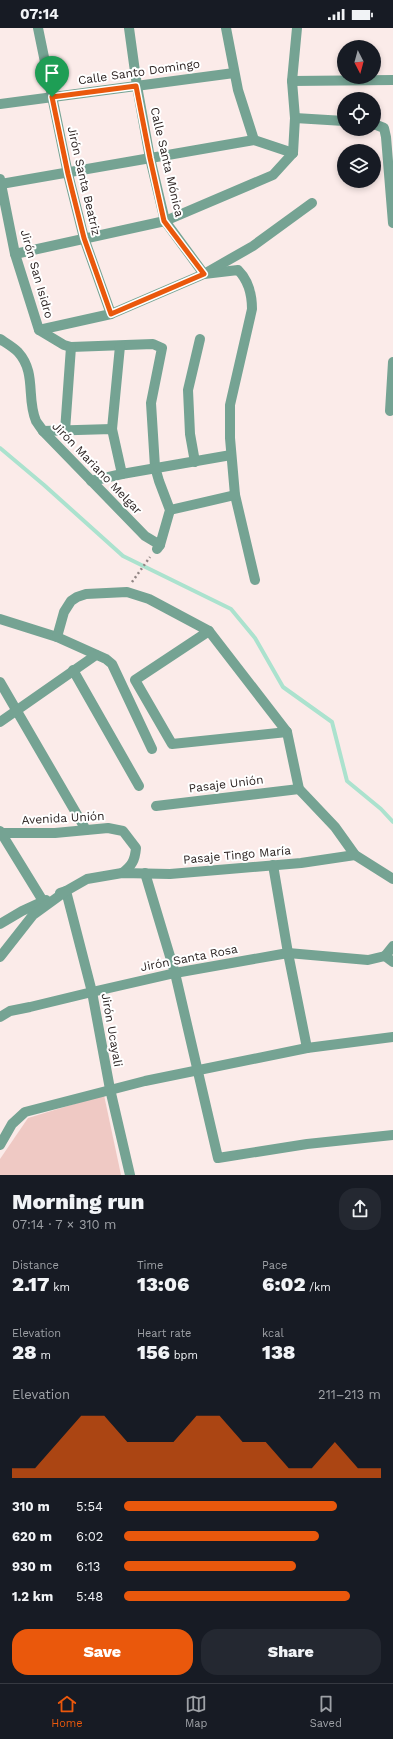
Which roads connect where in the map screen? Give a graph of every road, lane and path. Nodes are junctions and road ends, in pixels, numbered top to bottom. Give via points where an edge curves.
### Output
1 (38, 28) edge
2 (129, 28) edge
3 (226, 28) edge
4 (297, 28) edge
5 (234, 73) junction
6 (393, 80) edge
7 (292, 81) junction
8 (136, 86) junction
9 (52, 97) junction
10 (0, 104) edge
11 (295, 118) junction
12 (337, 121) edge
13 (381, 127) edge
14 (254, 140) junction
15 (293, 153) junction
16 (150, 158) junction
17 (68, 174) junction
18 (0, 182) edge
19 (312, 203) dead end
20 (164, 221) junction
21 (393, 223) edge
22 (84, 238) junction
23 (15, 254) junction
24 (204, 274) junction
25 (111, 314) junction
26 (39, 330) junction
27 (0, 339) edge
28 (200, 339) dead end
29 (120, 346) junction
30 (71, 347) junction
31 (393, 362) edge
32 (390, 410) dead end
33 (112, 429) junction
34 (43, 431) junction
35 (65, 431) junction
36 (231, 455) junction
37 (195, 462) junction
38 (156, 467) junction
39 (122, 474) junction
40 (91, 481) junction
41 (235, 495) junction
42 (170, 510) junction
43 (158, 547) junction
44 (255, 580) dead end
45 (128, 587) dead end
46 (0, 619) edge
47 (209, 631) junction
48 (57, 636) junction
49 (96, 655) junction
50 (73, 670) junction
51 (0, 682) edge
52 (16, 712) junction
53 (0, 722) edge
54 (287, 732) junction
55 (152, 749) dead end
56 (139, 786) dead end
57 (299, 788) junction
58 (156, 806) dead end
59 (86, 830) junction
60 (0, 832) edge
61 (355, 855) junction
62 (273, 865) junction
63 (122, 873) junction
64 (145, 873) junction
65 (393, 879) edge
66 (66, 891) junction
67 (42, 901) junction
68 (0, 924) edge
69 (393, 946) edge
70 (288, 952) junction
71 (0, 957) edge
72 (389, 959) edge
73 (175, 973) junction
74 (92, 992) junction
75 (0, 1016) edge
76 (393, 1037) edge
77 (307, 1048) junction
78 (198, 1071) junction
79 (110, 1089) junction
80 (393, 1135) edge
81 (0, 1145) edge
82 (130, 1175) edge

1 - 9 street, Jirón Santa Beatriz
2 - 8 street, Calle Santa Mónica
3 - 5 street
4 - 7 street
5 - 8 street, Calle Santo Domingo
5 - 14 street
6 - 7 street
7 - 11 street
8 - 9 street, Calle Santo Domingo
8 - 16 street, Calle Santa Mónica
9 - 10 street, Calle Santo Domingo
9 - 17 street, Jirón Santa Beatriz
11 - 12 street
11 - 15 street
13 - 21 street via 384,128 386,137
14 - 15 street
14 - 16 street
15 - 20 street via 273,175
16 - 17 street
16 - 20 street, Calle Santa Mónica
17 - 18 street
17 - 22 street, Jirón Santa Beatriz
18 - 23 street, Jirón San Isidro
19 - 24 street via 253,246
20 - 22 street
20 - 24 street, Calle Santa Mónica
22 - 23 street
22 - 25 street, Jirón Santa Beatriz
23 - 26 street, Jirón San Isidro
24 - 25 street
24 - 36 street via 238,270 244,275 252,294 252,309 230,405
25 - 26 street
26 - 30 street, Jirón San Isidro
27 - 34 street, Jirón Mariano Melgar via 18,351 27,365 31,378 31,400 36,420
28 - 37 street via 188,390 190,434
29 - 30 street, Jirón San Isidro
29 - 33 street
29 - 38 street, Jirón San Isidro via 153,344 162,348 150,403
30 - 35 street
31 - 32 street
33 - 35 street
33 - 39 street
34 - 35 street
34 - 40 street, Jirón Mariano Melgar
36 - 37 street
36 - 41 street
37 - 38 street
38 - 39 street
38 - 42 street, Jirón San Isidro via 158,481
39 - 40 street
40 - 43 street, Jirón Mariano Melgar
41 - 42 street
41 - 44 street
42 - 43 street
43 - 45 path
46 - 48 street
47 - 48 street via 149,599 127,592 86,594 77,597 64,612
47 - 54 street
47 - 54 street via 135,680 172,744
48 - 49 street
49 - 50 street
49 - 55 street via 112,664
50 - 52 street
50 - 56 street
51 - 52 street
52 - 53 street
52 - 59 street
54 - 57 street
57 - 58 street, Pasaje Unión
57 - 61 street via 336,828
59 - 60 street, Avenida Unión via 55,833
59 - 63 street, Avenida Unión via 108,828 122,831 130,839 136,848 135,858 131,866
60 - 67 street
61 - 62 street, Pasaje Tingo María
61 - 65 street
62 - 64 street, Pasaje Tingo María via 170,874
62 - 70 street
63 - 64 street, Pasaje Tingo María
63 - 66 street, Pasaje Tingo María via 86,879
64 - 73 street
66 - 67 street
66 - 71 street via 33,915
66 - 74 street, Jirón Ucayali
67 - 68 street
69 - 72 street
70 - 72 street, Jirón Santa Rosa via 368,960
70 - 73 street, Jirón Santa Rosa
70 - 77 street
73 - 74 street, Jirón Santa Rosa
73 - 78 street
74 - 75 street, Jirón Santa Rosa via 10,1011
74 - 79 street, Jirón Ucayali
76 - 77 street
77 - 78 street
78 - 79 street
78 - 80 street via 218,1158 307,1144
79 - 81 street via 25,1112 12,1124
79 - 82 street, Jirón Ucayali

